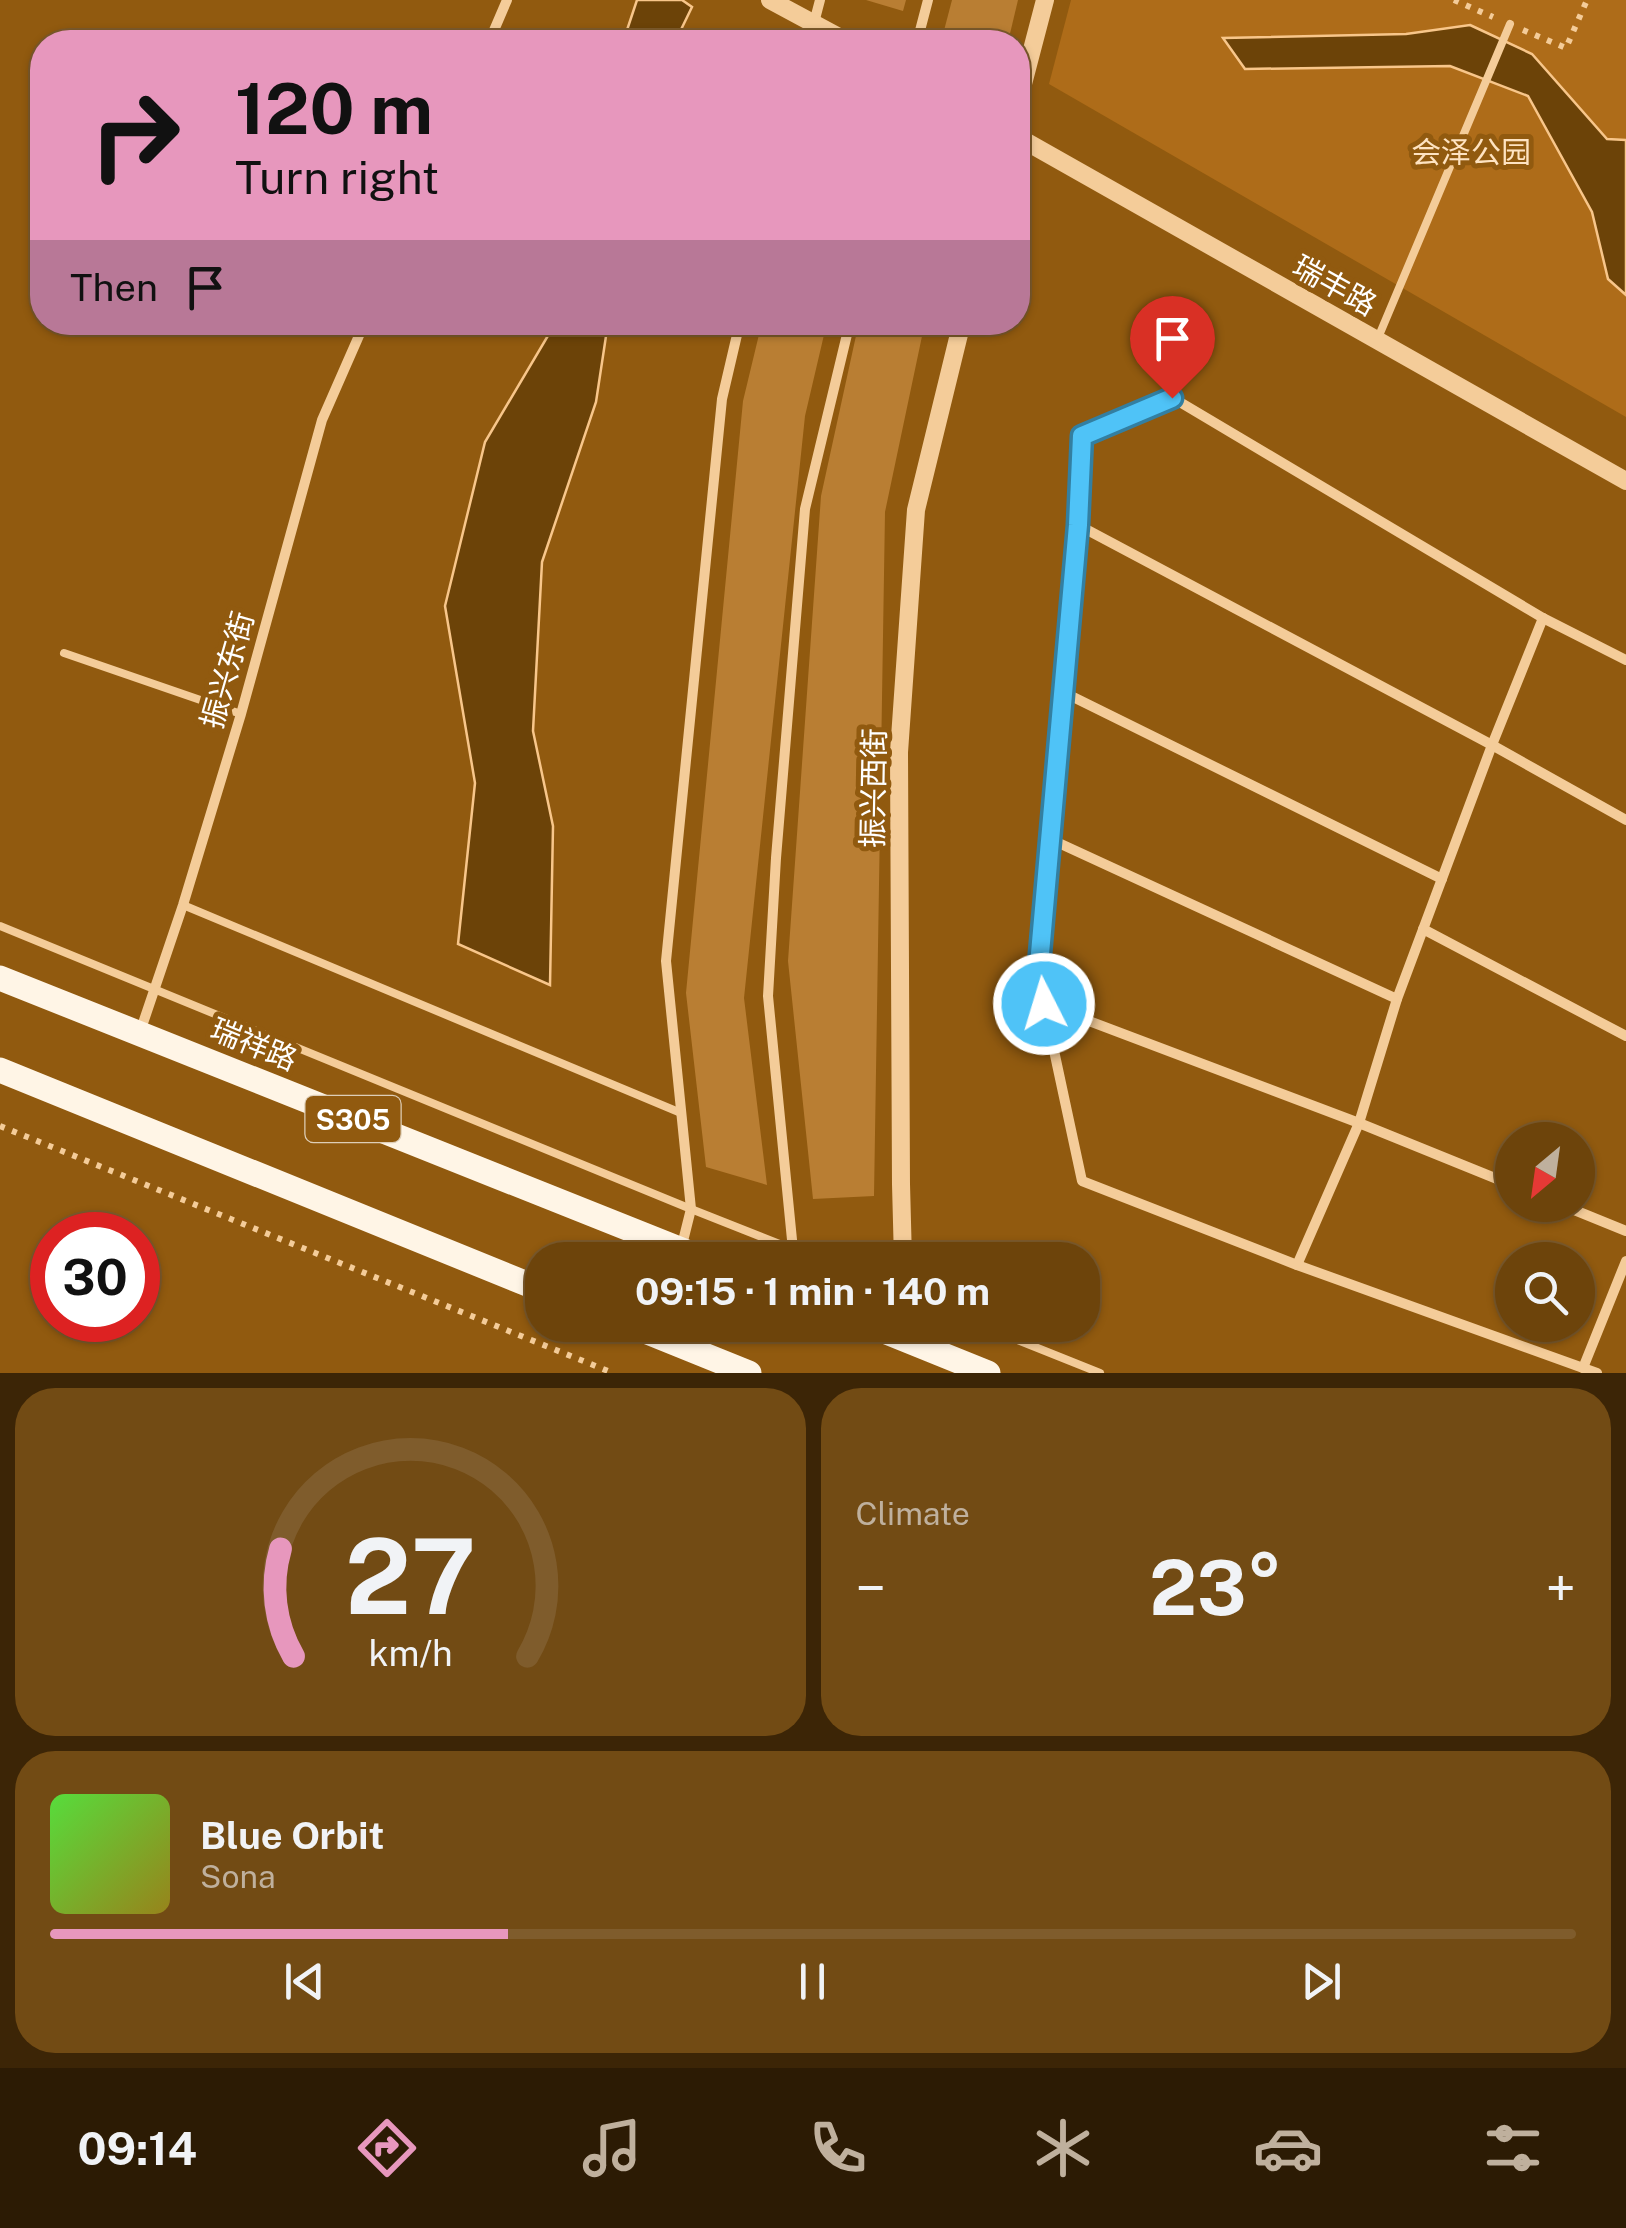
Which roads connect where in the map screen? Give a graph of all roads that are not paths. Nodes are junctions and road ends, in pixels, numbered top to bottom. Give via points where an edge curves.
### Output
1 (508, 0) edge
2 (770, 0) edge
3 (820, 0) edge
4 (928, 0) edge
5 (1045, 0) edge
6 (1510, 24) dead end
7 (494, 30) edge
8 (807, 30) edge
9 (812, 30) edge
10 (920, 30) edge
11 (1030, 57) edge
12 (1030, 144) edge
13 (359, 335) edge
14 (737, 335) edge
15 (847, 335) edge
16 (959, 335) edge
17 (1378, 340) junction
18 (1626, 481) edge
19 (1078, 525) junction
20 (1544, 618) junction
21 (64, 653) dead end
22 (1626, 660) edge
23 (1063, 692) junction
24 (241, 714) junction
25 (1492, 745) junction
26 (1626, 820) edge
27 (1050, 839) junction
28 (1442, 879) junction
29 (183, 904) junction
30 (0, 926) edge
31 (1423, 930) junction
32 (0, 978) edge
33 (155, 991) junction
34 (1397, 999) junction
35 (1044, 1004) junction
36 (139, 1033) junction
37 (1626, 1036) edge
38 (0, 1070) edge
39 (681, 1112) junction
40 (1359, 1123) junction
41 (1495, 1178) edge
42 (691, 1210) junction
43 (1595, 1218) edge
44 (1626, 1231) edge
45 (661, 1242) edge
46 (683, 1242) edge
47 (766, 1242) edge
48 (793, 1242) edge
49 (902, 1242) edge
50 (1626, 1261) edge
51 (1298, 1265) junction
52 (525, 1283) edge
53 (672, 1342) edge
54 (924, 1342) edge
55 (1022, 1342) edge
56 (1584, 1368) junction
57 (748, 1373) edge
58 (988, 1373) edge
59 (1100, 1373) edge
60 (1598, 1373) edge

1 - 7 street
2 - 8 street
3 - 9 street
4 - 10 street
5 - 11 street
6 - 17 lane
12 - 17 street, 瑞丰路
13 - 24 street, 振兴东街 via 322,420
14 - 39 street via 722,399 666,960
15 - 48 street via 805,509 776,858 768,996
16 - 49 street, 振兴西街 via 916,510 900,734
17 - 18 street, 瑞丰路
19 - 20 street via 1082,436 1172,398
19 - 23 street
19 - 25 street
20 - 22 street
20 - 25 street
21 - 24 lane
23 - 27 street
23 - 28 street
24 - 29 street, 振兴东街
25 - 26 street
25 - 28 street
27 - 34 street
27 - 35 street via 1038,976
28 - 31 street
29 - 33 street, 振兴东街
29 - 39 lane
30 - 33 lane
31 - 34 street
31 - 37 street
32 - 36 main road, 瑞祥路 / S305
33 - 36 street, 振兴东街
33 - 42 lane
34 - 40 street
35 - 40 street
35 - 51 street via 1082,1182
36 - 45 main road, 瑞祥路 / S305
38 - 52 main road
39 - 42 street
40 - 41 street
40 - 51 street
42 - 46 street
42 - 47 lane
43 - 44 street
50 - 56 street
51 - 56 street
53 - 57 main road
54 - 58 main road
55 - 59 lane
56 - 60 street

